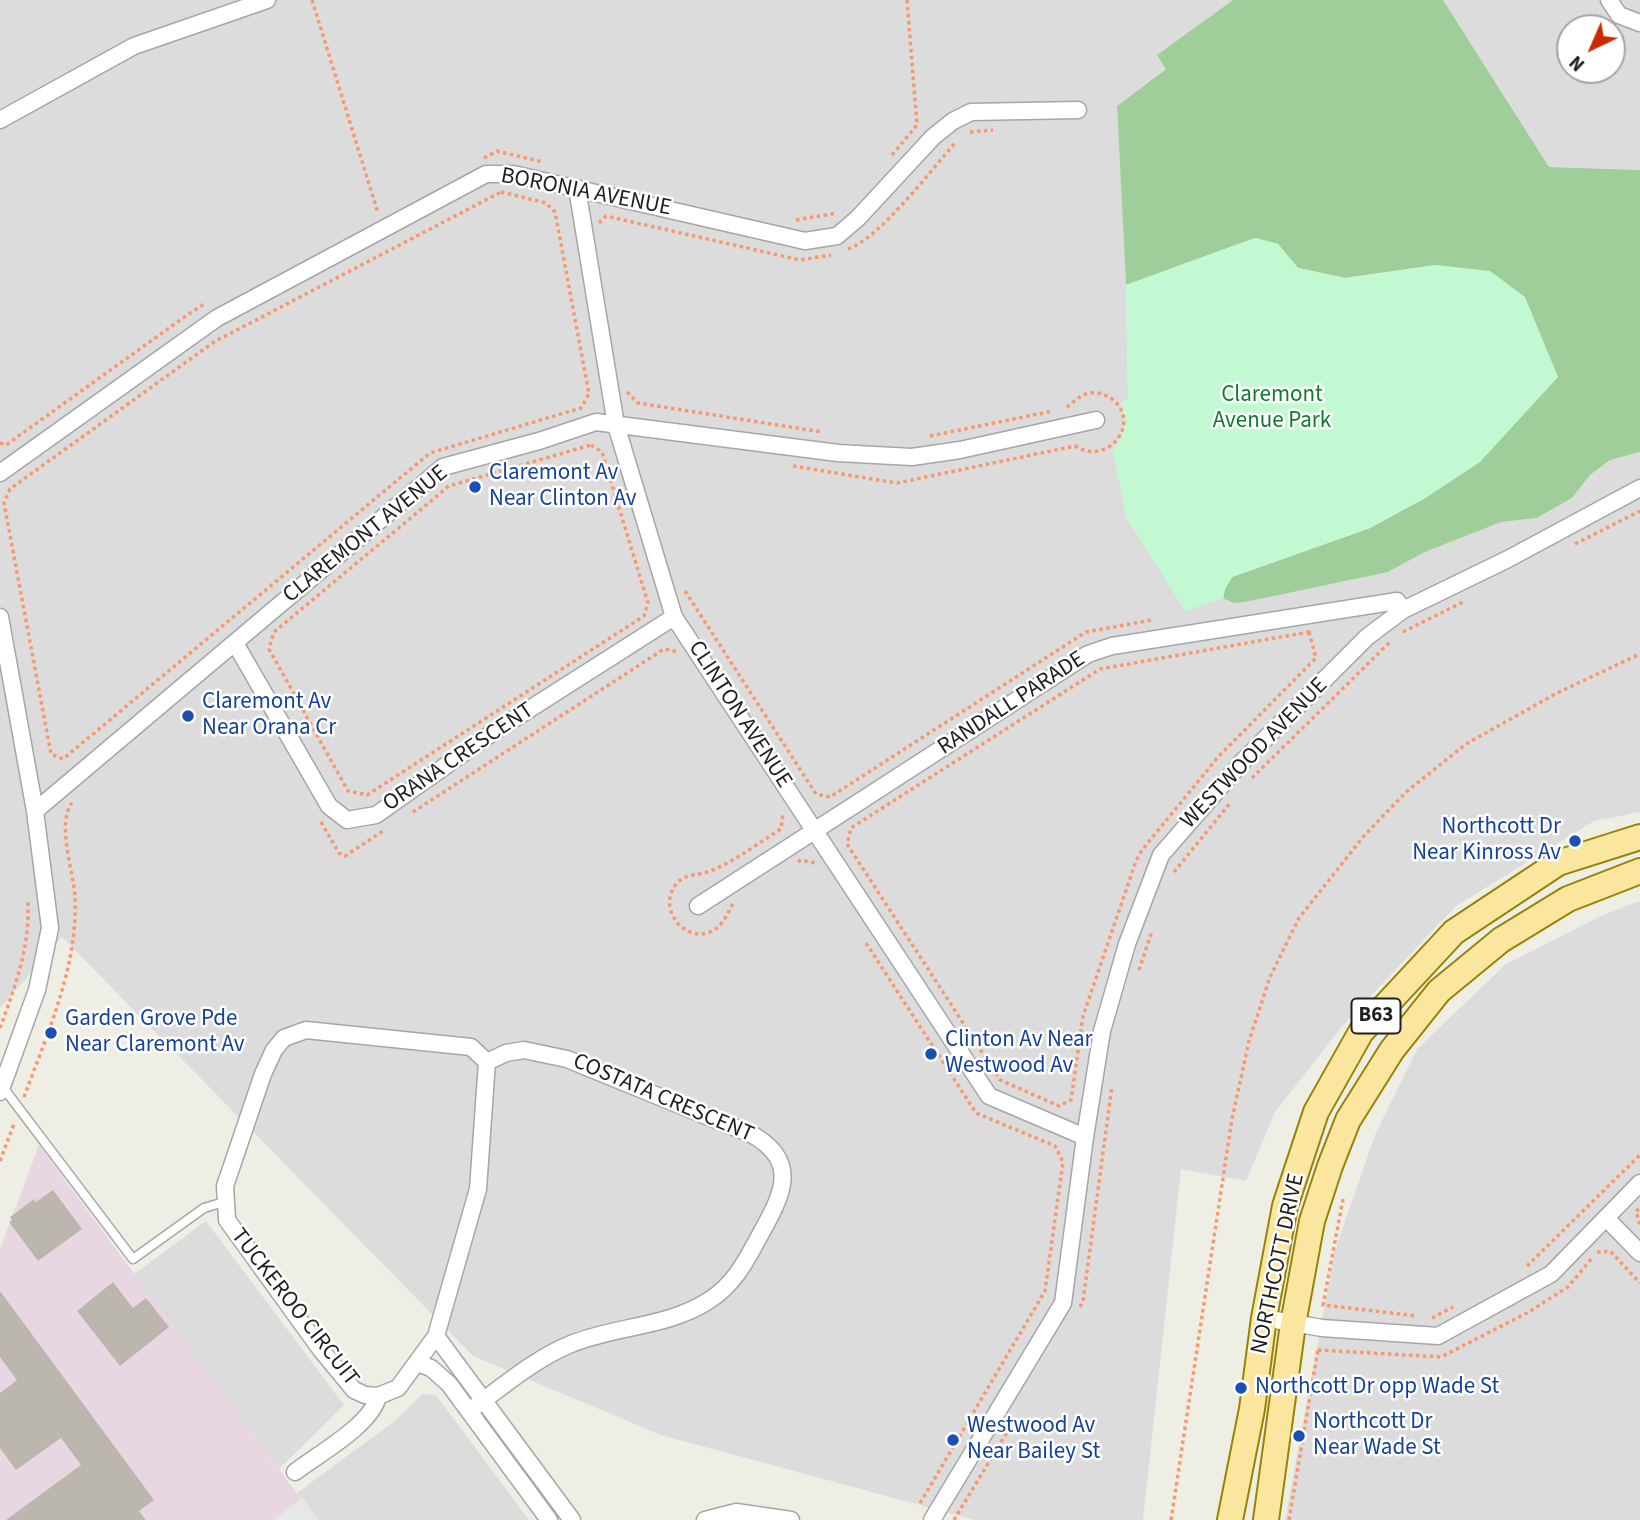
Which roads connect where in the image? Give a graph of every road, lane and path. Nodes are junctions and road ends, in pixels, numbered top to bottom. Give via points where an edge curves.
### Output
1 (267, 0) edge
2 (312, 0) edge
3 (907, 0) edge
4 (1609, 0) edge
5 (1640, 23) edge
6 (1078, 110) dead end
7 (0, 120) edge
8 (1001, 130) dead end
9 (965, 132) dead end
10 (956, 142) dead end
11 (473, 163) dead end
12 (547, 163) dead end
13 (884, 164) dead end
14 (577, 188) junction
15 (842, 212) dead end
16 (378, 213) dead end
17 (786, 218) dead end
18 (597, 226) dead end
19 (627, 392) dead end
20 (1096, 420) dead end
21 (616, 425) junction
22 (826, 433) dead end
23 (929, 436) dead end
24 (430, 453) joint
25 (791, 466) dead end
26 (0, 473) edge
27 (1640, 488) edge
28 (1640, 510) edge
29 (1574, 544) dead end
30 (684, 589) dead end
31 (1465, 600) dead end
32 (1403, 610) junction
33 (0, 617) edge
34 (674, 617) junction
35 (1152, 620) dead end
36 (274, 632) joint
37 (235, 643) junction
38 (680, 652) dead end
39 (1640, 654) edge
40 (1306, 669) joint
41 (1248, 782) dead end
42 (1240, 792) dead end
43 (79, 797) dead end
44 (777, 805) dead end
45 (35, 811) junction
46 (406, 816) dead end
47 (319, 819) dead end
48 (384, 830) dead end
49 (816, 832) junction
50 (1640, 837) edge
51 (790, 867) dead end
52 (1640, 871) edge
53 (822, 875) dead end
54 (1170, 876) dead end
55 (28, 900) dead end
56 (741, 900) dead end
57 (698, 906) dead end
58 (1153, 926) dead end
59 (860, 934) dead end
60 (1137, 976) dead end
61 (0, 1028) edge
62 (48, 1033) dead end
63 (487, 1062) junction
64 (1113, 1078) dead end
65 (1, 1089) edge
66 (1085, 1137) junction
67 (1640, 1155) edge
68 (1640, 1183) edge
69 (1345, 1193) dead end
70 (224, 1202) junction
71 (1640, 1208) edge
72 (1606, 1218) junction
73 (1640, 1226) edge
74 (1640, 1253) edge
75 (1522, 1270) dead end
76 (1326, 1305) junction
77 (1456, 1305) dead end
78 (1076, 1313) dead end
79 (1325, 1313) dead end
80 (1265, 1318) junction
81 (1293, 1324) junction
82 (436, 1336) junction
83 (1319, 1342) dead end
84 (417, 1363) junction
85 (377, 1396) junction
86 (484, 1400) junction
87 (469, 1411) junction
88 (1010, 1427) dead end
89 (295, 1472) dead end
90 (919, 1505) dead end
91 (549, 1520) edge
92 (572, 1520) edge
93 (705, 1520) edge
94 (790, 1520) edge
95 (932, 1520) edge
96 (954, 1520) edge
97 (1171, 1520) edge
98 (1230, 1520) edge
99 (1266, 1520) edge
100 (1289, 1520) edge

1 - 7 street via 134,46
2 - 16 path
3 - 13 path via 917,125
4 - 5 street via 1619,15
6 - 14 street, BORONIA AVENUE via 971,112 933,137 837,236 805,241
8 - 9 path
10 - 18 path via 877,231 861,245 824,258 800,260 606,216
11 - 12 path via 497,151
14 - 21 street, CLINTON AVENUE
14 - 26 street, BORONIA AVENUE via 513,174 486,174 217,318
15 - 17 path via 800,221
19 - 22 path via 638,403
20 - 21 street, CLAREMONT AVENUE via 912,457 838,453
21 - 34 street, CLINTON AVENUE
21 - 37 street, CLAREMONT AVENUE via 596,422 443,467
23 - 25 path via 1066,408 1092,392 1114,401 1124,422 1116,442 1096,453 1075,446 897,483
24 - 24 path via 63,760 51,754 4,503 10,489 214,342 501,192 546,203 555,212 589,394 581,408
27 - 32 street, WESTWOOD AVENUE
28 - 29 path
30 - 35 path via 816,794 830,797 1086,632
31 - 41 path via 1396,637
32 - 49 street, RANDALL PARADE via 1397,601 1331,610 1112,646 1088,654
32 - 66 street, WESTWOOD AVENUE via 1367,637 1242,762 1161,855 1127,944 1102,1031
33 - 45 street
34 - 37 street, ORANA CRESCENT via 492,733 376,815 347,820 329,806
34 - 49 street, CLINTON AVENUE
36 - 36 path via 270,649 348,790 368,795 644,616 648,603 603,452 591,445 449,485
37 - 45 street, CLAREMONT AVENUE
38 - 46 path via 664,649
39 - 97 path via 1466,744 1406,792 1298,918 1265,990 1232,1119
40 - 40 path via 1219,756 1136,860 1083,1016 1071,1100 1059,1106 1000,1080 847,844 851,828 1100,668 1309,632 1316,658
42 - 54 path
43 - 62 path via 69,806 64,821 75,900 68,963
44 - 56 path via 784,816 781,829 726,864 683,878 670,898 670,912 686,930 712,931
45 - 65 street via 50,928 37,990
47 - 48 path via 345,856
49 - 57 street, RANDALL PARADE
49 - 66 street, CLINTON AVENUE via 989,1096
50 - 80 main road, NORTHCOTT DRIVE / B63 via 1558,863 1454,932 1362,1032 1316,1112 1286,1206
51 - 53 path via 801,860 815,863
52 - 81 main road, NORTHCOTT DRIVE / B63 via 1568,899 1502,940 1439,991 1392,1050 1348,1120 1330,1166 1312,1221
55 - 61 path via 20,971
58 - 60 path
59 - 90 path via 976,1113 1055,1146 1063,1162 1045,1291
63 - 70 street, TUCKEROO CIRCUIT via 471,1046 306,1030 284,1038 263,1074 225,1186
63 - 82 street, TUCKEROO CIRCUIT via 478,1189
63 - 86 street, COSTATA CRESCENT via 524,1050 567,1059 764,1142 779,1162 782,1182 781,1196 745,1264 709,1301 684,1313 570,1344
64 - 78 path via 1083,1301
65 - 70 lane via 132,1259 204,1208
66 - 95 street, WESTWOOD AVENUE via 1063,1303
67 - 75 path
68 - 72 street
69 - 76 path via 1329,1266
70 - 85 street, TUCKEROO CIRCUIT via 226,1220 321,1350 354,1391
71 - 73 path via 1636,1212
72 - 74 street
72 - 81 street via 1550,1274 1437,1336
76 - 77 path via 1432,1318
76 - 79 path
80 - 81 street
80 - 98 main road, NORTHCOTT DRIVE / B63
81 - 99 main road, NORTHCOTT DRIVE / B63
82 - 84 street, TUCKEROO CIRCUIT
82 - 86 street
83 - 100 path
84 - 85 street, TUCKEROO CIRCUIT via 398,1388
84 - 87 street via 442,1376
85 - 89 street, TUCKEROO CIRCUIT via 366,1420
86 - 87 street, COSTATA CRESCENT
86 - 92 street
87 - 91 street
88 - 96 path
93 - 94 street via 736,1512

